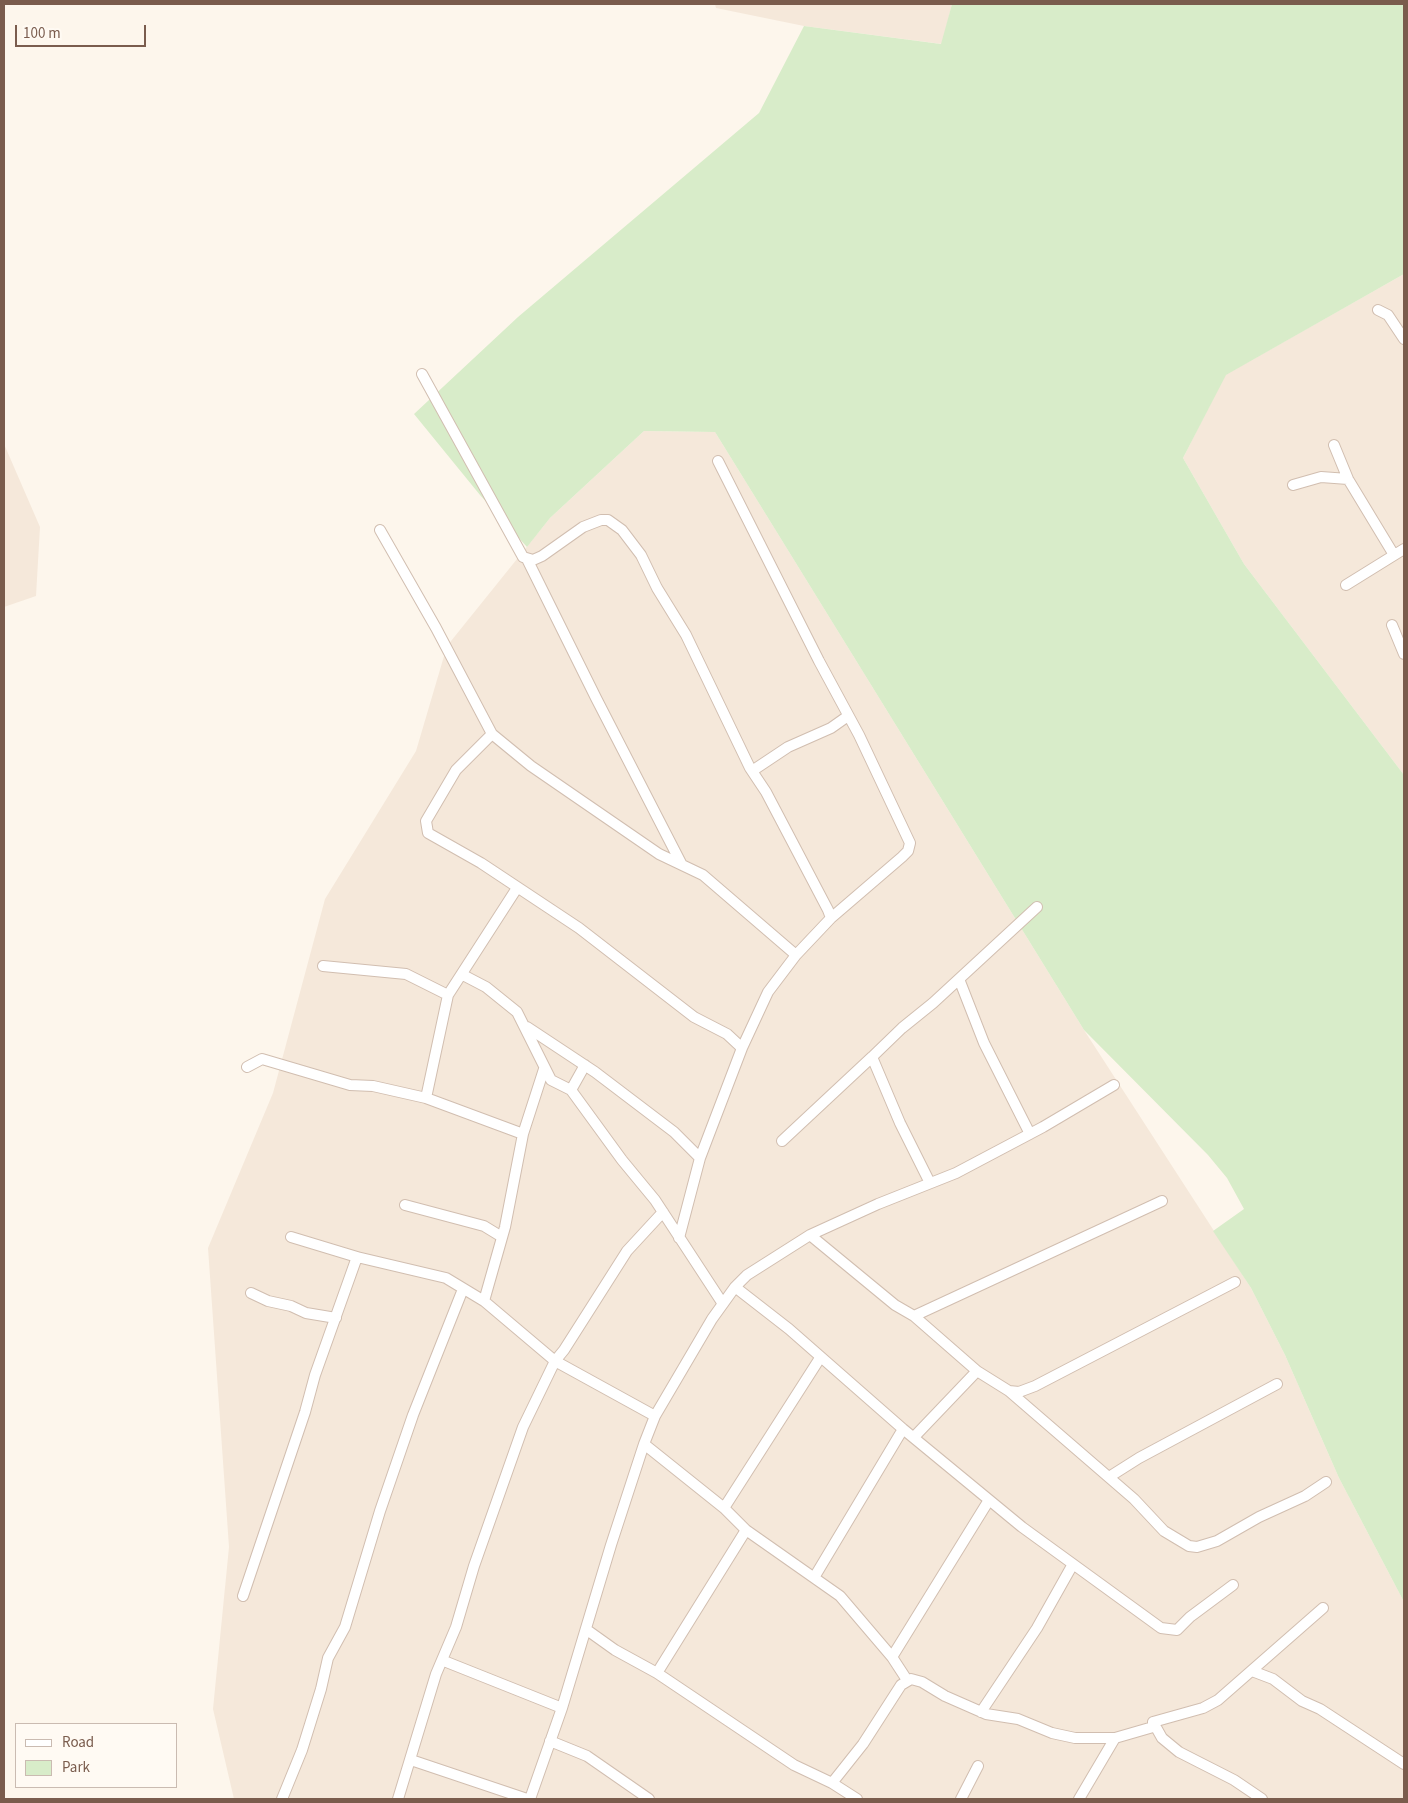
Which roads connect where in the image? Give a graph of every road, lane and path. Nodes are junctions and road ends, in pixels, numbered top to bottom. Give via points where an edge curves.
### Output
1 (1378, 310) dead end
2 (1404, 339) edge
3 (422, 374) dead end
4 (1334, 445) dead end
5 (718, 462) dead end
6 (1348, 479) junction
7 (1293, 485) dead end
8 (380, 530) dead end
9 (1404, 549) edge
10 (1394, 555) junction
11 (527, 559) junction
12 (1346, 585) dead end
13 (1392, 625) dead end
14 (1404, 654) edge
15 (848, 716) junction
16 (492, 734) junction
17 (752, 771) junction
18 (682, 865) junction
19 (517, 888) junction
20 (1037, 907) dead end
21 (831, 918) junction
22 (796, 955) junction
23 (324, 966) dead end
24 (462, 975) junction
25 (959, 979) junction
26 (448, 995) junction
27 (526, 1027) junction
28 (742, 1048) junction
29 (872, 1057) junction
30 (585, 1065) junction
31 (247, 1067) dead end
32 (544, 1069) junction
33 (1114, 1085) dead end
34 (571, 1090) junction
35 (426, 1098) junction
36 (523, 1134) junction
37 (1030, 1134) junction
38 (782, 1141) dead end
39 (700, 1158) junction
40 (930, 1183) junction
41 (1162, 1201) dead end
42 (405, 1205) dead end
43 (663, 1212) junction
44 (810, 1235) junction
45 (502, 1237) junction
46 (291, 1238) dead end
47 (679, 1238) junction
48 (357, 1257) junction
49 (1234, 1282) dead end
50 (735, 1287) junction
51 (463, 1289) junction
52 (251, 1293) dead end
53 (484, 1301) junction
54 (723, 1304) junction
55 (914, 1316) junction
56 (336, 1318) junction
57 (820, 1358) junction
58 (555, 1361) junction
59 (978, 1372) junction
60 (1277, 1384) dead end
61 (1009, 1390) junction
62 (655, 1416) junction
63 (903, 1429) junction
64 (914, 1437) junction
65 (644, 1444) junction
66 (1109, 1477) junction
67 (1326, 1482) dead end
68 (988, 1500) junction
69 (724, 1508) junction
70 (746, 1530) junction
71 (1074, 1564) junction
72 (815, 1576) junction
73 (1233, 1584) dead end
74 (243, 1596) dead end
75 (1323, 1608) dead end
76 (587, 1630) junction
77 (892, 1657) junction
78 (444, 1661) junction
79 (1252, 1671) junction
80 (657, 1673) junction
81 (907, 1680) junction
82 (562, 1708) junction
83 (981, 1712) junction
84 (1153, 1722) junction
85 (1115, 1738) junction
86 (550, 1741) junction
87 (412, 1760) junction
88 (1404, 1764) edge
89 (978, 1766) dead end
90 (832, 1783) junction
91 (282, 1799) edge
92 (398, 1799) edge
93 (529, 1799) edge
94 (649, 1799) edge
95 (857, 1799) edge
96 (961, 1799) edge
97 (1079, 1799) edge
98 (1262, 1799) edge

1 - 2 street via 1388,315
3 - 11 street via 517,548
4 - 6 street
5 - 15 street
6 - 7 street via 1321,477
6 - 10 street
8 - 16 street
9 - 10 street
10 - 12 street
11 - 17 street via 542,556 594,522 608,520 622,530 641,556 686,635
11 - 18 street
13 - 14 street
15 - 17 street
15 - 21 street via 910,843 902,857
16 - 18 street via 531,766 659,854
16 - 19 street via 456,770 426,822 426,828 433,837 481,863
17 - 21 street
18 - 22 street via 708,879
19 - 24 street
19 - 28 street via 578,928 694,1017 727,1034
20 - 25 street
21 - 22 street
22 - 28 street via 768,992
23 - 26 street via 406,974
24 - 26 street
24 - 27 street via 486,987 518,1012
25 - 29 street
25 - 37 street via 984,1043
26 - 35 street
27 - 30 street
27 - 32 street
28 - 39 street
29 - 38 street
29 - 40 street
30 - 34 street
30 - 39 street via 674,1132
31 - 35 street via 262,1059 350,1085 373,1086
32 - 34 street via 550,1080
32 - 36 street
33 - 37 street
34 - 43 street
35 - 36 street
36 - 45 street
37 - 40 street
39 - 47 street
40 - 44 street
41 - 55 street
42 - 45 street via 484,1226
43 - 47 street
43 - 58 street via 627,1251
44 - 50 street via 747,1275
44 - 55 street via 895,1305
45 - 53 street
46 - 48 street
47 - 54 street
48 - 51 street via 442,1276
48 - 56 street
49 - 61 street via 1035,1386 1019,1392
50 - 54 street
50 - 57 street
51 - 53 street
51 - 91 street via 413,1416 344,1627 328,1658 302,1750
52 - 56 street via 306,1313
53 - 58 street
54 - 62 street
55 - 59 street
56 - 74 street
57 - 63 street
57 - 69 street
58 - 62 street
58 - 78 street via 523,1427
59 - 61 street
59 - 64 street
60 - 66 street
61 - 66 street
62 - 65 street
63 - 64 street
63 - 72 street
64 - 68 street
65 - 69 street
65 - 76 street
66 - 67 street via 1164,1531 1189,1546 1197,1547 1305,1496
68 - 71 street
68 - 77 street
69 - 70 street
70 - 72 street
70 - 80 street
71 - 73 street via 1144,1617 1171,1631 1177,1630
71 - 83 street via 1037,1628
72 - 77 street via 840,1596
75 - 79 street
76 - 80 street
76 - 82 street
77 - 81 street
78 - 82 street
78 - 87 street via 436,1674
79 - 84 street via 1218,1700 1203,1708
79 - 88 street via 1273,1679 1302,1701
80 - 90 street via 794,1765
81 - 83 street via 922,1682
81 - 90 street via 852,1760
82 - 86 street
83 - 85 street via 1018,1719 1052,1733 1075,1738
84 - 85 street via 1154,1727
84 - 98 street via 1162,1738 1179,1752 1234,1780
85 - 97 street
86 - 93 street
86 - 94 street via 587,1756
87 - 92 street
87 - 93 street
89 - 96 street
90 - 95 street

